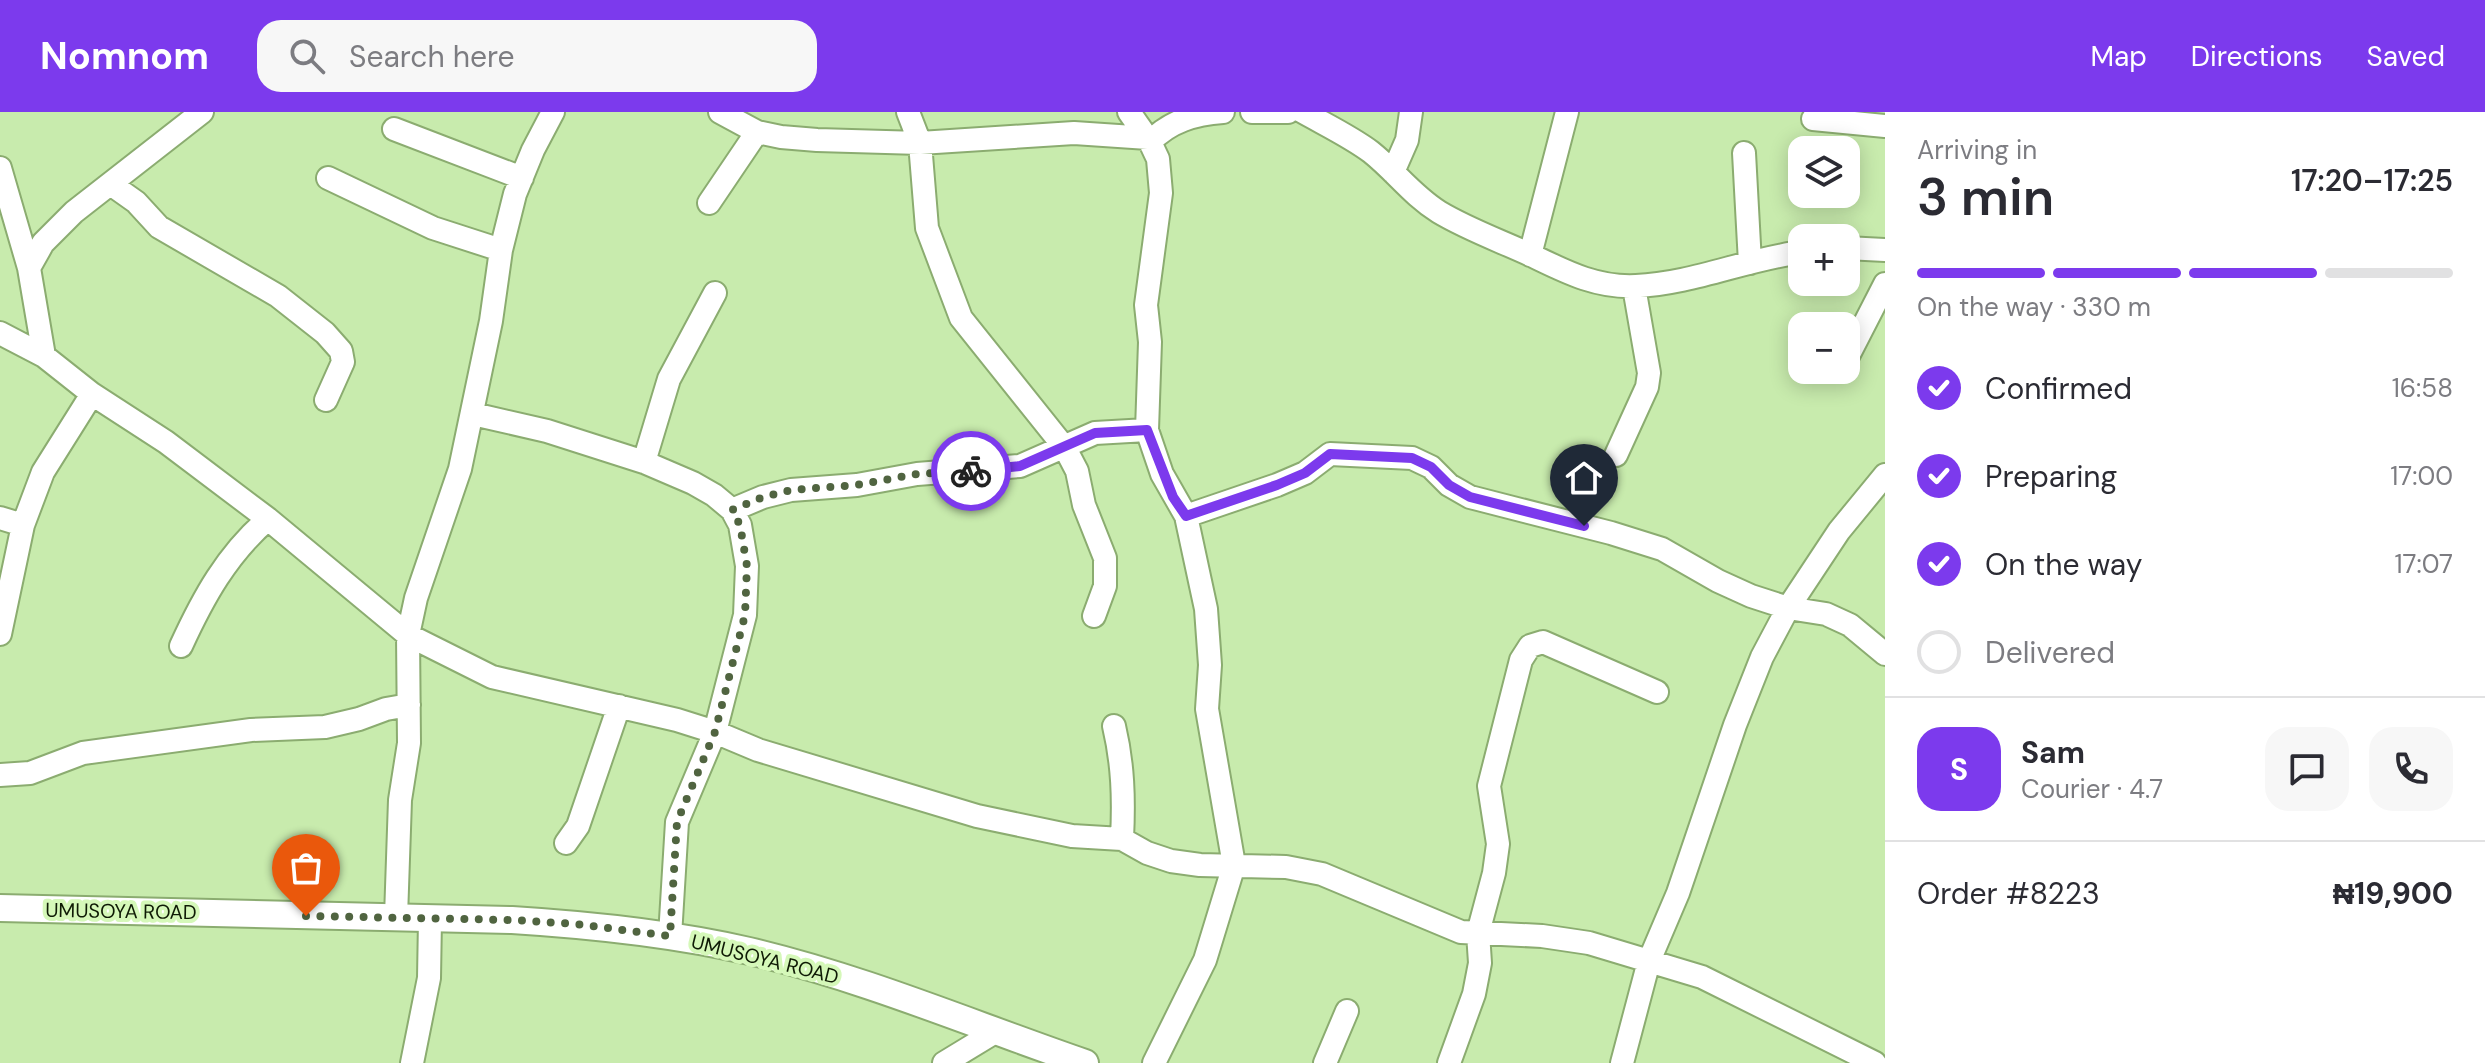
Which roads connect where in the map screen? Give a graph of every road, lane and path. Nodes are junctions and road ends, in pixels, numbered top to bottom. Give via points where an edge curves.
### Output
1 (202, 112) edge
2 (553, 112) edge
3 (720, 112) edge
4 (908, 112) edge
5 (1129, 112) edge
6 (1223, 112) edge
7 (1252, 112) edge
8 (1288, 112) edge
9 (1303, 112) edge
10 (1411, 112) edge
11 (1567, 112) edge
12 (1813, 119) dead end
13 (1885, 126) edge
14 (394, 129) dead end
15 (757, 132) junction
16 (1149, 140) junction
17 (920, 143) junction
18 (1744, 153) dead end
19 (0, 168) edge
20 (1393, 172) junction
21 (328, 178) dead end
22 (522, 178) junction
23 (112, 185) junction
24 (709, 203) dead end
25 (1860, 249) edge
26 (501, 250) junction
27 (1885, 250) edge
28 (1530, 255) junction
29 (1788, 255) edge
30 (1750, 263) junction
31 (29, 268) junction
32 (1885, 284) edge
33 (1634, 287) junction
34 (715, 293) dead end
35 (1860, 332) edge
36 (0, 333) edge
37 (44, 356) junction
38 (92, 394) junction
39 (326, 400) dead end
40 (473, 414) junction
41 (1147, 430) junction
42 (1065, 448) junction
43 (1616, 455) dead end
44 (644, 462) junction
45 (1885, 475) edge
46 (732, 510) junction
47 (1186, 516) junction
48 (0, 518) edge
49 (268, 519) junction
50 (23, 525) junction
51 (1788, 608) junction
52 (1094, 616) dead end
53 (0, 634) edge
54 (408, 635) junction
55 (181, 646) dead end
56 (1885, 654) edge
57 (1657, 692) dead end
58 (409, 705) junction
59 (619, 706) junction
60 (1114, 726) dead end
61 (715, 732) junction
62 (0, 775) edge
63 (1122, 839) junction
64 (566, 843) dead end
65 (1234, 865) junction
66 (0, 908) edge
67 (396, 917) junction
68 (430, 919) junction
69 (1478, 933) junction
70 (670, 936) junction
71 (1649, 961) junction
72 (1347, 1011) dead end
73 (995, 1032) junction
74 (412, 1063) edge
75 (944, 1063) edge
76 (1085, 1063) edge
77 (1154, 1063) edge
78 (1325, 1063) edge
79 (1449, 1063) edge
80 (1622, 1063) edge
81 (1875, 1063) edge

1 - 23 street
2 - 22 street
3 - 15 street
4 - 17 street
5 - 16 street
6 - 16 street via 1171,124
7 - 8 street
9 - 20 street via 1370,151
10 - 20 street via 1407,140
11 - 28 street
12 - 13 street
14 - 22 street
15 - 17 street
15 - 24 street
16 - 17 street via 1074,133
16 - 41 street via 1158,159 1161,193 1146,305
17 - 42 street via 927,228 961,318
18 - 30 street
19 - 31 street
20 - 28 street via 1408,190 1439,211
21 - 26 street via 433,228
22 - 26 street
23 - 31 street via 57,228
23 - 39 street via 159,227 278,296 325,333 341,351 343,362
25 - 27 street
26 - 40 street
28 - 33 street via 1599,284
29 - 30 street
30 - 33 street
31 - 37 street
32 - 35 street
33 - 43 street via 1649,373
34 - 44 street via 669,379
36 - 37 street
37 - 38 street
38 - 49 street
38 - 50 street via 43,472
40 - 44 street
40 - 54 street
41 - 42 street via 1095,433
41 - 47 street via 1167,485
42 - 46 street via 1020,466 791,490
42 - 52 street via 1105,558 1105,586
44 - 46 street via 693,483
45 - 51 street via 1839,531
46 - 61 street via 747,566 745,615
47 - 51 street via 1305,473 1330,454 1412,458 1470,497 1662,549 1718,581
47 - 65 street via 1206,609 1207,709
48 - 50 street
49 - 54 street
49 - 55 street via 220,574
50 - 53 street
51 - 56 street via 1826,614 1850,625
51 - 71 street via 1735,725
54 - 58 street
54 - 59 street via 492,677
57 - 69 street via 1554,644 1530,646 1521,660 1489,786 1497,858
58 - 62 street via 325,727 251,730 83,753 47,769
58 - 67 street
59 - 61 street
59 - 64 street via 578,826
60 - 63 street via 1122,759
61 - 63 street via 784,759 977,816 1060,834
61 - 70 street via 677,822
63 - 65 street via 1171,861
65 - 69 street via 1322,874 1435,923
65 - 77 street via 1205,960
66 - 67 main road, UMUSOYA ROAD
67 - 68 main road, UMUSOYA ROAD
68 - 70 main road, UMUSOYA ROAD via 576,924
68 - 74 street via 429,978
69 - 71 street via 1589,943
69 - 79 street via 1474,994
70 - 73 main road, UMUSOYA ROAD via 825,973
71 - 80 street
71 - 81 street via 1702,977
72 - 78 street
73 - 75 street
73 - 76 main road, UMUSOYA ROAD

